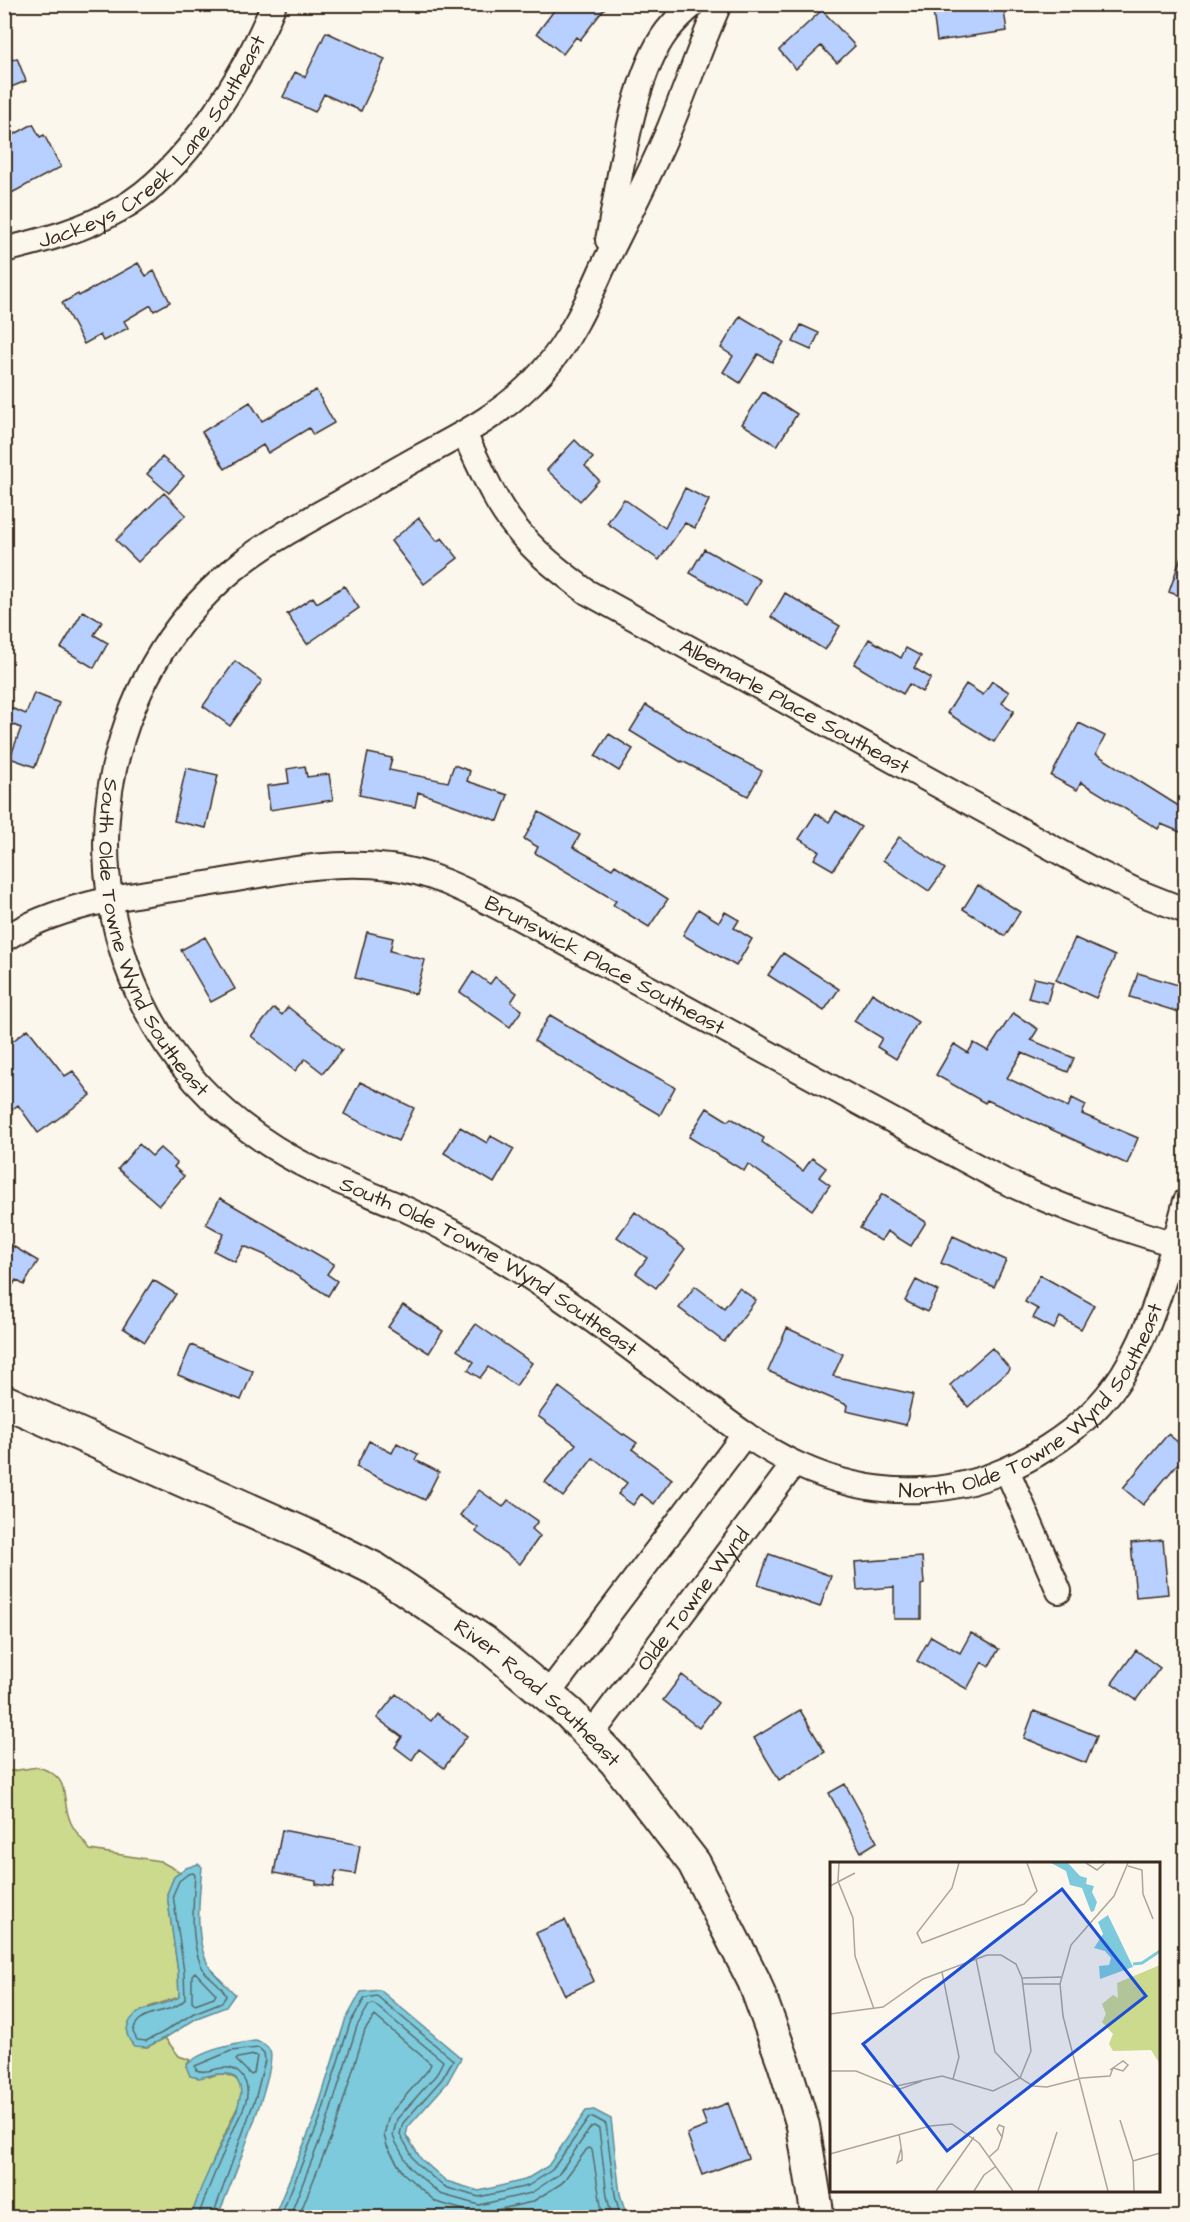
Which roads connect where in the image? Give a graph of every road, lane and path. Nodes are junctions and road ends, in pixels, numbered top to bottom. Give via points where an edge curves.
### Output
1 (273, 4) edge
2 (693, 4) edge
3 (719, 4) edge
4 (4, 250) edge
5 (603, 268) junction
6 (464, 434) junction
7 (109, 900) junction
8 (1185, 911) edge
9 (4, 939) edge
10 (1185, 1201) edge
11 (1174, 1244) junction
12 (4, 1401) edge
13 (745, 1434) junction
14 (794, 1464) junction
15 (1007, 1470) junction
16 (1059, 1591) dead end
17 (548, 1694) junction
18 (591, 1735) junction
19 (818, 2217) edge

1 - 4 street, Jackeys Creek Lane Southeast via 232,86 196,137 156,182 122,208 95,222
2 - 5 street, South Olde Towne Wynd Southeast via 667,31 643,83 627,142
3 - 5 street, South Olde Towne Wynd Southeast via 662,145
5 - 6 street, South Olde Towne Wynd Southeast via 576,324 545,369 498,413
6 - 7 street, South Olde Towne Wynd Southeast via 272,542 214,586 190,612 150,669 136,697 117,759 107,818
6 - 8 street, Albemarle Place Southeast via 513,525 546,560 587,592 1091,869
7 - 9 street, Brunswick Place Southeast via 41,920
7 - 11 street, Brunswick Place Southeast via 322,867 390,867 423,874 516,916 1002,1180 1035,1196
7 - 13 street, South Olde Towne Wynd Southeast via 133,982 159,1034 198,1086 239,1124 312,1169 443,1227 521,1271 615,1335
10 - 11 street, North Olde Towne Wynd Southeast
11 - 15 street, North Olde Towne Wynd Southeast via 1139,1344 1109,1394 1062,1438
12 - 17 main road, River Road Southeast via 375,1569 484,1642
13 - 14 street, South Olde Towne Wynd Southeast
13 - 17 street
14 - 15 street, North Olde Towne Wynd Southeast via 854,1485 890,1490 945,1489
14 - 18 street, Olde Towne Wynd
15 - 16 street
17 - 18 main road, River Road Southeast
18 - 19 main road, River Road Southeast via 694,1863 754,1982 803,2126

